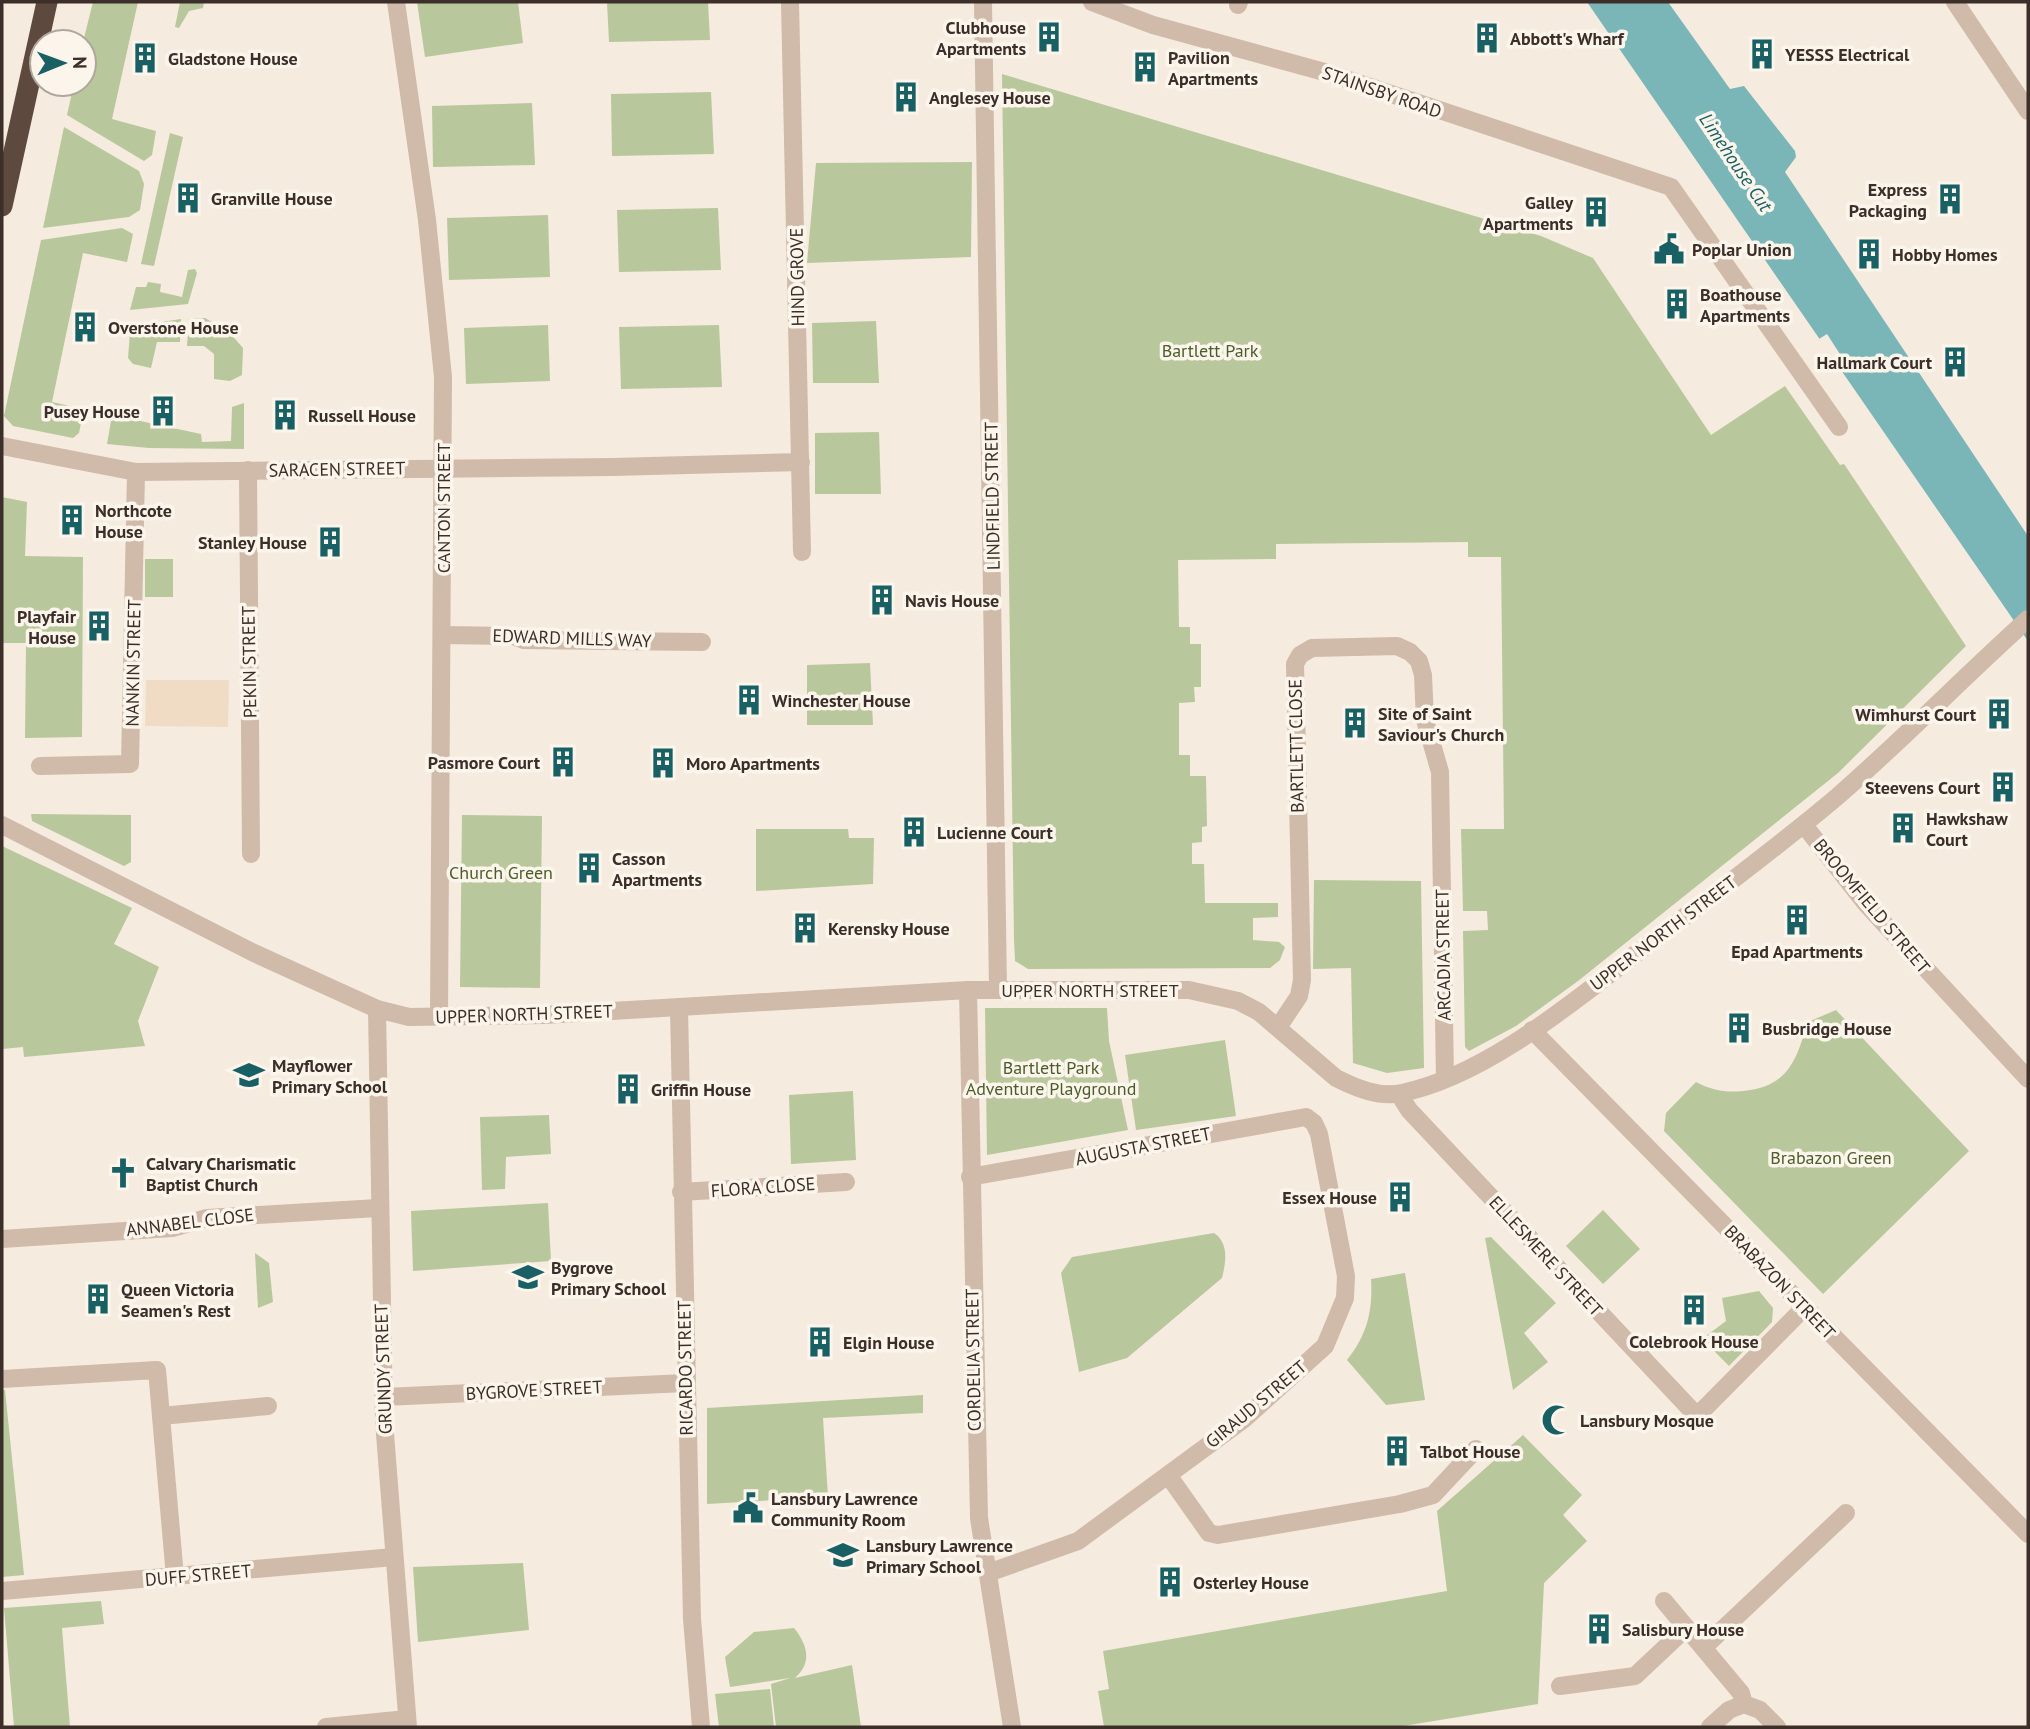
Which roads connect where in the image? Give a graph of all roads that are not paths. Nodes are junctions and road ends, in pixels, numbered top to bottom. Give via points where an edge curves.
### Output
1 (47, 2) edge
2 (396, 2) edge
3 (790, 2) edge
4 (984, 2) edge
5 (1092, 2) edge
6 (1955, 2) edge
7 (2028, 111) edge
8 (2, 206) edge
9 (1839, 427) dead end
10 (2, 446) edge
11 (801, 462) junction
12 (442, 468) junction
13 (248, 470) junction
14 (136, 472) junction
15 (802, 552) dead end
16 (2028, 619) edge
17 (442, 635) junction
18 (702, 642) dead end
19 (40, 766) dead end
20 (2, 825) edge
21 (1804, 825) junction
22 (1441, 832) joint
23 (251, 854) dead end
24 (998, 989) junction
25 (968, 990) junction
26 (679, 1008) junction
27 (377, 1009) junction
28 (439, 1016) junction
29 (1279, 1026) junction
30 (1532, 1030) junction
31 (1446, 1078) junction
32 (2028, 1079) edge
33 (1399, 1094) junction
34 (1314, 1123) joint
35 (970, 1177) junction
36 (846, 1182) dead end
37 (681, 1192) junction
38 (378, 1208) junction
39 (2, 1239) edge
40 (1804, 1308) junction
41 (2, 1379) edge
42 (685, 1383) junction
43 (383, 1397) junction
44 (268, 1406) dead end
45 (161, 1416) junction
46 (1476, 1450) dead end
47 (1168, 1475) junction
48 (1846, 1513) dead end
49 (2028, 1534) edge
50 (394, 1558) junction
51 (988, 1573) junction
52 (175, 1577) junction
53 (2, 1591) edge
54 (1664, 1601) dead end
55 (1686, 1628) junction
56 (1704, 1647) junction
57 (1560, 1686) dead end
58 (1752, 1707) junction
59 (408, 1723) edge
60 (326, 1727) edge
61 (702, 1727) edge
62 (1012, 1727) edge
63 (1710, 1727) edge
64 (1777, 1727) edge

1 - 8 highway
2 - 12 street, CANTON STREET via 438,324 443,377
3 - 11 street, HIND GROVE
4 - 24 street, LINDFIELD STREET
5 - 9 street, STAINSBY ROAD via 1671,187
6 - 7 street
10 - 14 street, SARACEN STREET
11 - 12 street, SARACEN STREET
11 - 15 street, HIND GROVE
12 - 13 street, SARACEN STREET
12 - 17 street, CANTON STREET
13 - 14 street, SARACEN STREET
13 - 23 street, PEKIN STREET
14 - 19 street, NANKIN STREET via 130,764
16 - 21 street, UPPER NORTH STREET
17 - 18 street, EDWARD MILLS WAY
17 - 28 street, CANTON STREET
20 - 27 street, UPPER NORTH STREET via 254,953
21 - 30 street, UPPER NORTH STREET
21 - 32 street, BROOMFIELD STREET via 1866,904
22 - 29 street, BARTLETT CLOSE via 1440,772 1425,720 1419,662 1397,646 1312,648 1300,655 1294,678 1302,980 1299,996
22 - 31 street, ARCADIA STREET
24 - 25 street, UPPER NORTH STREET
24 - 29 street, UPPER NORTH STREET via 1189,990 1238,1001
25 - 26 street, UPPER NORTH STREET
25 - 35 street, CORDELIA STREET
26 - 28 street, UPPER NORTH STREET
26 - 37 street, RICARDO STREET
27 - 28 street, UPPER NORTH STREET via 409,1017
27 - 38 street, GRUNDY STREET
29 - 33 street, UPPER NORTH STREET via 1336,1078 1371,1092
30 - 31 street, UPPER NORTH STREET
30 - 40 street, BRABAZON STREET
31 - 33 street, UPPER NORTH STREET
33 - 40 street, ELLESMERE STREET via 1409,1111 1697,1416
34 - 35 street, AUGUSTA STREET via 1297,1117
34 - 47 street, GIRAUD STREET via 1346,1276 1345,1298 1336,1323 1325,1346 1244,1419
35 - 51 street, CORDELIA STREET via 976,1476
36 - 37 street, FLORA CLOSE
37 - 42 street, RICARDO STREET
38 - 39 street, ANNABEL CLOSE via 207,1217 172,1227
38 - 43 street, GRUNDY STREET
40 - 49 street, BRABAZON STREET
41 - 45 street via 157,1370
42 - 43 street, BYGROVE STREET
42 - 61 street, RICARDO STREET via 692,1619
43 - 50 street, GRUNDY STREET
44 - 45 street
45 - 52 street
46 - 47 street via 1433,1495 1218,1535 1209,1533
47 - 51 street, GIRAUD STREET via 1078,1541
48 - 56 street
50 - 52 street, DUFF STREET
50 - 59 street, GRUNDY STREET
51 - 62 street, CORDELIA STREET
52 - 53 street, DUFF STREET
54 - 55 street
55 - 56 street
55 - 57 street via 1635,1676
56 - 58 street
58 - 63 street via 1729,1710
58 - 64 street
59 - 60 street

